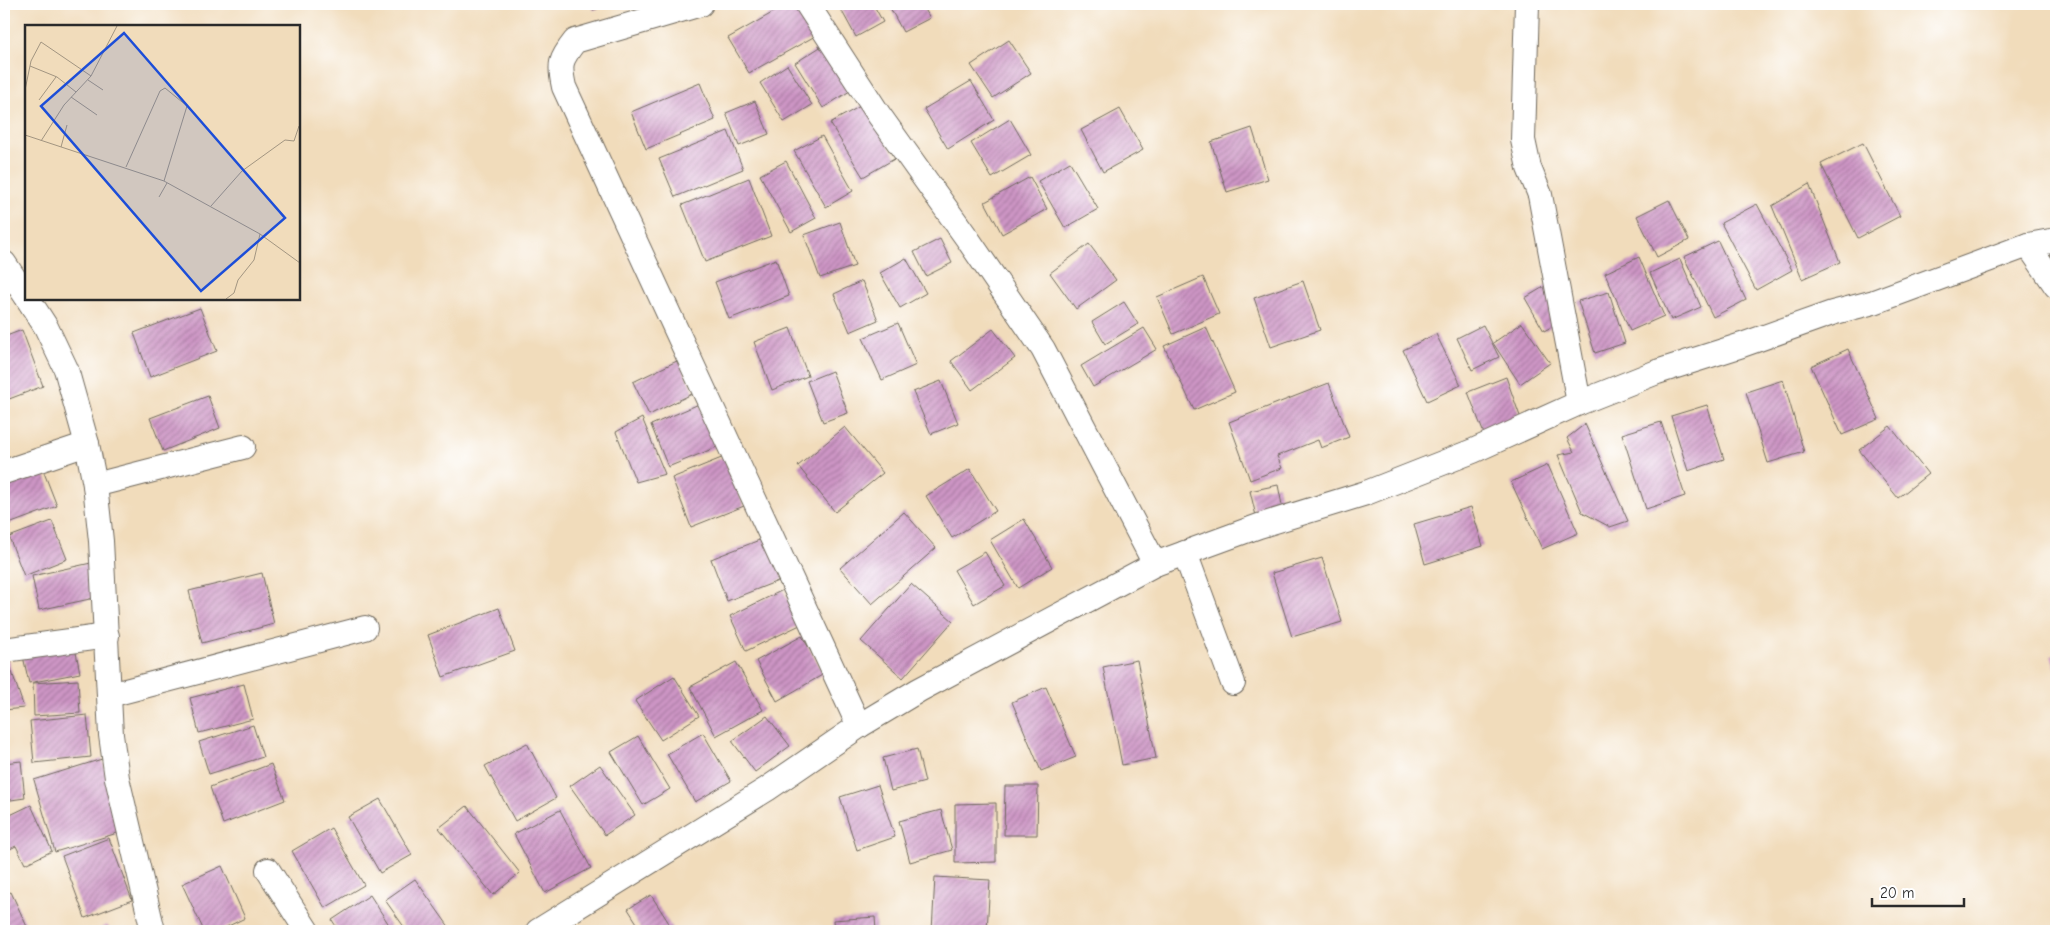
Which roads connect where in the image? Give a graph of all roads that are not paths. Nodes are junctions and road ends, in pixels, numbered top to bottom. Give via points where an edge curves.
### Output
1 (701, 4) edge
2 (807, 4) edge
3 (1527, 4) edge
4 (2056, 240) edge
5 (2028, 245) junction
6 (4, 263) edge
7 (2056, 286) edge
8 (25, 294) edge
9 (29, 300) edge
10 (1579, 402) junction
11 (87, 444) junction
12 (243, 447) dead end
13 (4, 472) edge
14 (95, 485) junction
15 (1185, 554) junction
16 (1155, 564) junction
17 (365, 628) dead end
18 (107, 636) junction
19 (4, 650) edge
20 (1233, 683) dead end
21 (110, 695) junction
22 (859, 726) junction
23 (268, 870) dead end
24 (153, 931) edge
25 (307, 931) edge
26 (538, 931) edge

1 - 22 street via 575,41 560,68 564,88
2 - 16 street via 908,158 1043,349
3 - 10 street via 1523,140 1529,168 1540,195
4 - 5 street
5 - 7 street
5 - 10 street via 1874,302 1657,372
6 - 8 street
9 - 11 street via 66,369
10 - 15 street via 1473,451 1374,490 1259,526
11 - 13 street
11 - 14 street
12 - 14 street
14 - 18 street
15 - 16 street
15 - 20 street
16 - 22 street via 919,690
17 - 21 street
18 - 19 street
18 - 21 street
21 - 24 street via 117,778
22 - 26 street via 767,789
23 - 25 street

